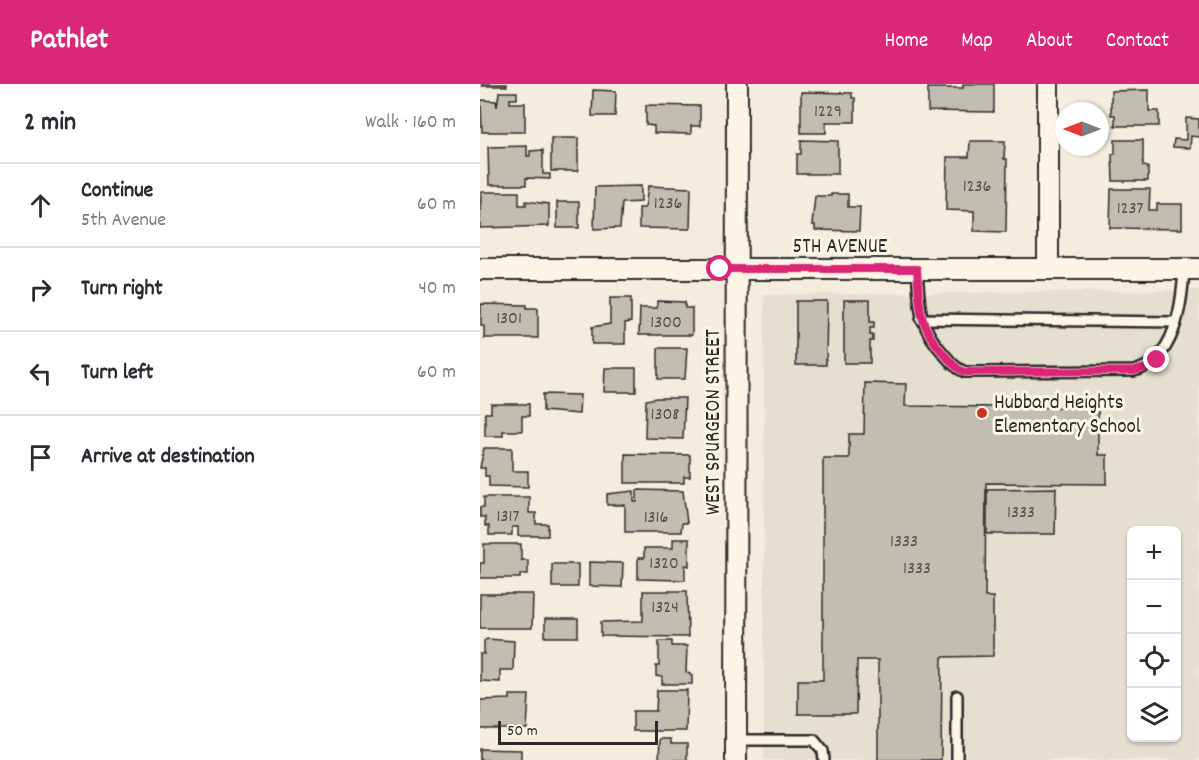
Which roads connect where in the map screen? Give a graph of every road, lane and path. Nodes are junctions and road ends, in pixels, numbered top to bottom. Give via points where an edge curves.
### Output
1 (737, 84) edge
2 (1048, 84) edge
3 (480, 269) edge
4 (737, 269) junction
5 (917, 269) junction
6 (1048, 269) junction
7 (1191, 269) edge
8 (921, 320) junction
9 (1176, 322) junction
10 (957, 696) dead end
11 (736, 740) junction
12 (736, 760) edge
13 (824, 760) edge
14 (957, 760) edge

1 - 4 street, WEST SPURGEON STREET
2 - 6 street
3 - 4 street, 5TH AVENUE
4 - 5 street, 5TH AVENUE
4 - 11 street, WEST SPURGEON STREET
5 - 6 street, 5TH AVENUE
5 - 8 lane
6 - 7 street, 5TH AVENUE
7 - 9 lane
8 - 9 lane
8 - 9 lane via 928,336 964,372 1134,371 1157,360
10 - 14 lane
11 - 12 street, WEST SPURGEON STREET
11 - 13 lane via 814,740 823,751

